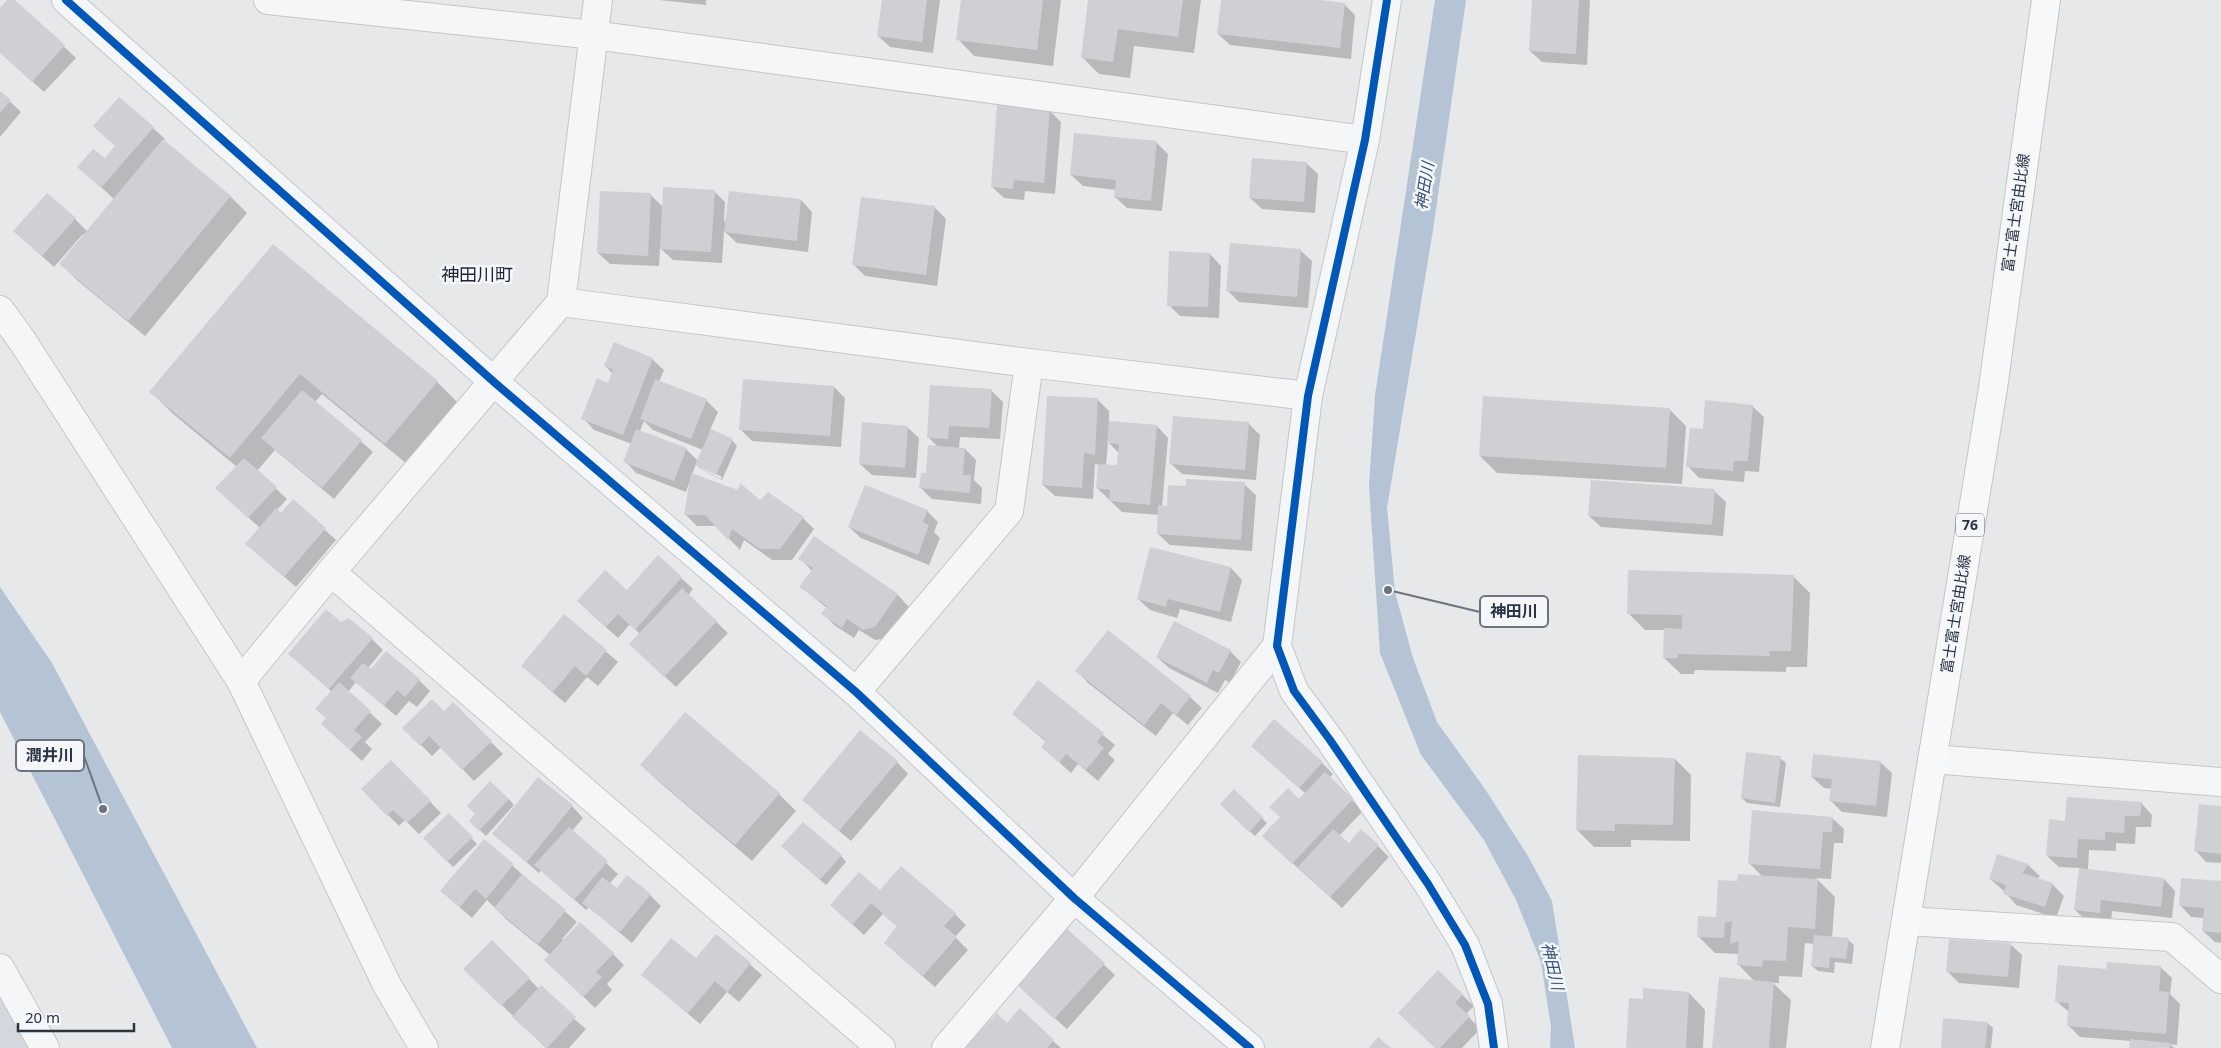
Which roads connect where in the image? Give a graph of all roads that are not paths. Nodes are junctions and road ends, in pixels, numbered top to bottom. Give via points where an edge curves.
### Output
1 (66, 0) edge
2 (268, 0) edge
3 (598, 0) edge
4 (1387, 0) edge
5 (2046, 0) edge
6 (594, 35) junction
7 (1365, 140) junction
8 (561, 302) junction
9 (0, 310) edge
10 (1029, 363) junction
11 (494, 382) junction
12 (1308, 396) junction
13 (331, 572) junction
14 (1277, 646) junction
15 (241, 681) junction
16 (856, 692) junction
17 (1932, 759) junction
18 (2221, 782) edge
19 (1074, 898) junction
20 (1906, 921) junction
21 (0, 968) edge
22 (2221, 979) edge
23 (45, 1048) edge
24 (424, 1048) edge
25 (880, 1048) edge
26 (946, 1048) edge
27 (1250, 1048) edge
28 (1494, 1048) edge
29 (1885, 1048) edge

1 - 11 street
2 - 6 street
3 - 6 street
4 - 7 street
5 - 17 main road, 富士富士宮由比線 / 76 via 1992,388
6 - 7 street
6 - 8 street
7 - 12 street
8 - 10 street
8 - 11 street
9 - 15 street
10 - 12 street
10 - 16 street via 1009,511
11 - 13 street
11 - 16 street
12 - 14 street
13 - 15 street
13 - 25 street
14 - 19 street
14 - 28 street via 1294,690 1428,884 1465,945 1488,1004
15 - 24 street via 387,985
16 - 19 street
17 - 18 street
17 - 20 main road, 富士富士宮由比線 / 76
19 - 26 street
19 - 27 street
20 - 22 street via 2172,937
20 - 29 main road, 富士富士宮由比線 / 76
21 - 23 street

